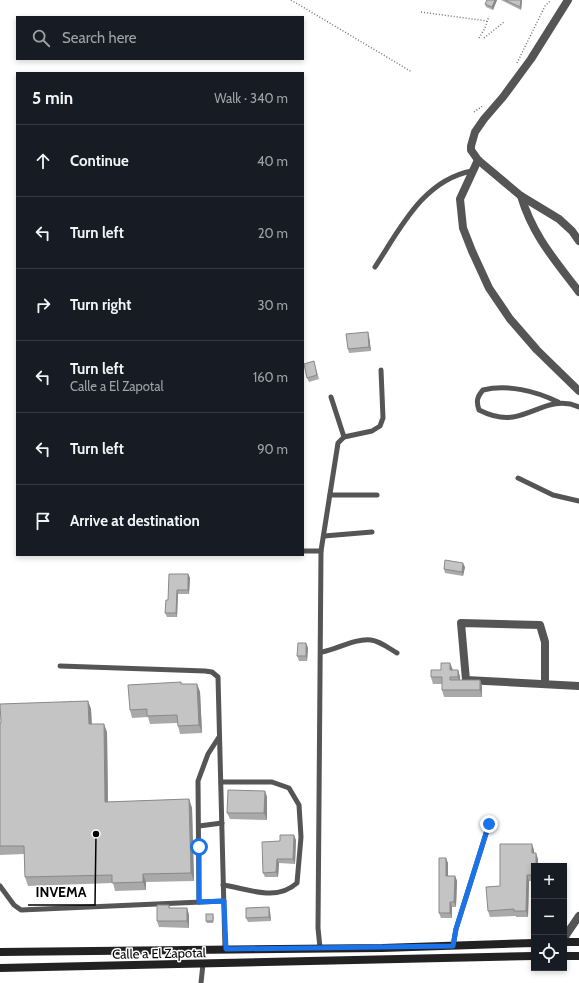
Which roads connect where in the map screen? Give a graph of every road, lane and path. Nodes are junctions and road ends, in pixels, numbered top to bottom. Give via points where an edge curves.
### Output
1 (291, 0) edge
2 (551, 0) edge
3 (568, 0) edge
4 (421, 12) dead end
5 (488, 16) dead end
6 (487, 22) junction
7 (504, 22) dead end
8 (479, 38) dead end
9 (484, 38) dead end
10 (514, 69) dead end
11 (412, 72) dead end
12 (478, 160) junction
13 (472, 170) junction
14 (521, 196) junction
15 (579, 241) edge
16 (375, 267) dead end
17 (579, 292) edge
18 (381, 370) dead end
19 (579, 391) edge
20 (331, 397) dead end
21 (558, 402) junction
22 (579, 407) edge
23 (344, 437) junction
24 (518, 478) dead end
25 (330, 495) junction
26 (377, 495) dead end
27 (579, 500) edge
28 (372, 532) dead end
29 (324, 536) junction
30 (304, 551) edge
31 (321, 551) junction
32 (322, 652) junction
33 (397, 653) dead end
34 (60, 666) dead end
35 (545, 684) junction
36 (579, 686) edge
37 (220, 737) junction
38 (221, 782) junction
39 (222, 823) junction
40 (489, 824) dead end
41 (199, 826) junction
42 (0, 886) edge
43 (223, 886) junction
44 (224, 901) junction
45 (199, 902) junction
46 (579, 916) edge
47 (566, 935) edge
48 (567, 942) edge
49 (579, 942) edge
50 (531, 943) edge
51 (453, 946) junction
52 (320, 948) junction
53 (226, 949) junction
54 (0, 952) edge
55 (531, 956) edge
56 (567, 956) edge
57 (579, 956) edge
58 (203, 964) junction
59 (0, 968) edge
60 (201, 983) edge

1 - 11 path
2 - 10 path via 545,6
3 - 12 street via 531,59 476,132 471,150
4 - 6 path
5 - 6 path
6 - 8 path
7 - 9 path
12 - 13 street
12 - 14 street
13 - 16 lane via 461,172 442,182 426,195 410,213
13 - 19 street via 460,199 460,210 463,228 489,288 510,319 537,350
14 - 15 street via 559,219 572,230
14 - 17 street via 531,224 548,252
18 - 23 lane via 383,418 380,426 372,431
20 - 23 lane
21 - 21 lane via 513,417 501,417 479,410 476,403 483,390 494,387 537,394
21 - 22 lane
23 - 25 lane via 338,443
24 - 27 lane via 553,495
25 - 26 lane
25 - 29 lane
28 - 29 lane
29 - 31 lane
30 - 31 lane
31 - 32 lane
32 - 33 lane via 358,640 372,640
32 - 52 lane via 318,928
34 - 37 lane via 212,672 218,677
35 - 35 street via 466,680 461,623 540,625 545,642
35 - 36 street
37 - 38 lane
37 - 41 lane via 208,754 198,782
38 - 39 lane
38 - 43 lane via 272,782 289,788 299,805 301,837 297,882 290,889 275,894
39 - 41 lane
39 - 43 lane
40 - 51 lane
41 - 45 lane
42 - 45 lane via 21,910
43 - 44 lane
44 - 45 lane
44 - 53 lane
46 - 47 street
48 - 49 street
50 - 51 street, Calle a El Zapotal
51 - 52 street, Calle a El Zapotal
52 - 53 street, Calle a El Zapotal
53 - 54 street, Calle a El Zapotal
55 - 58 street, Calle a El Zapotal
56 - 57 street
58 - 59 street, Calle a El Zapotal
58 - 60 lane

